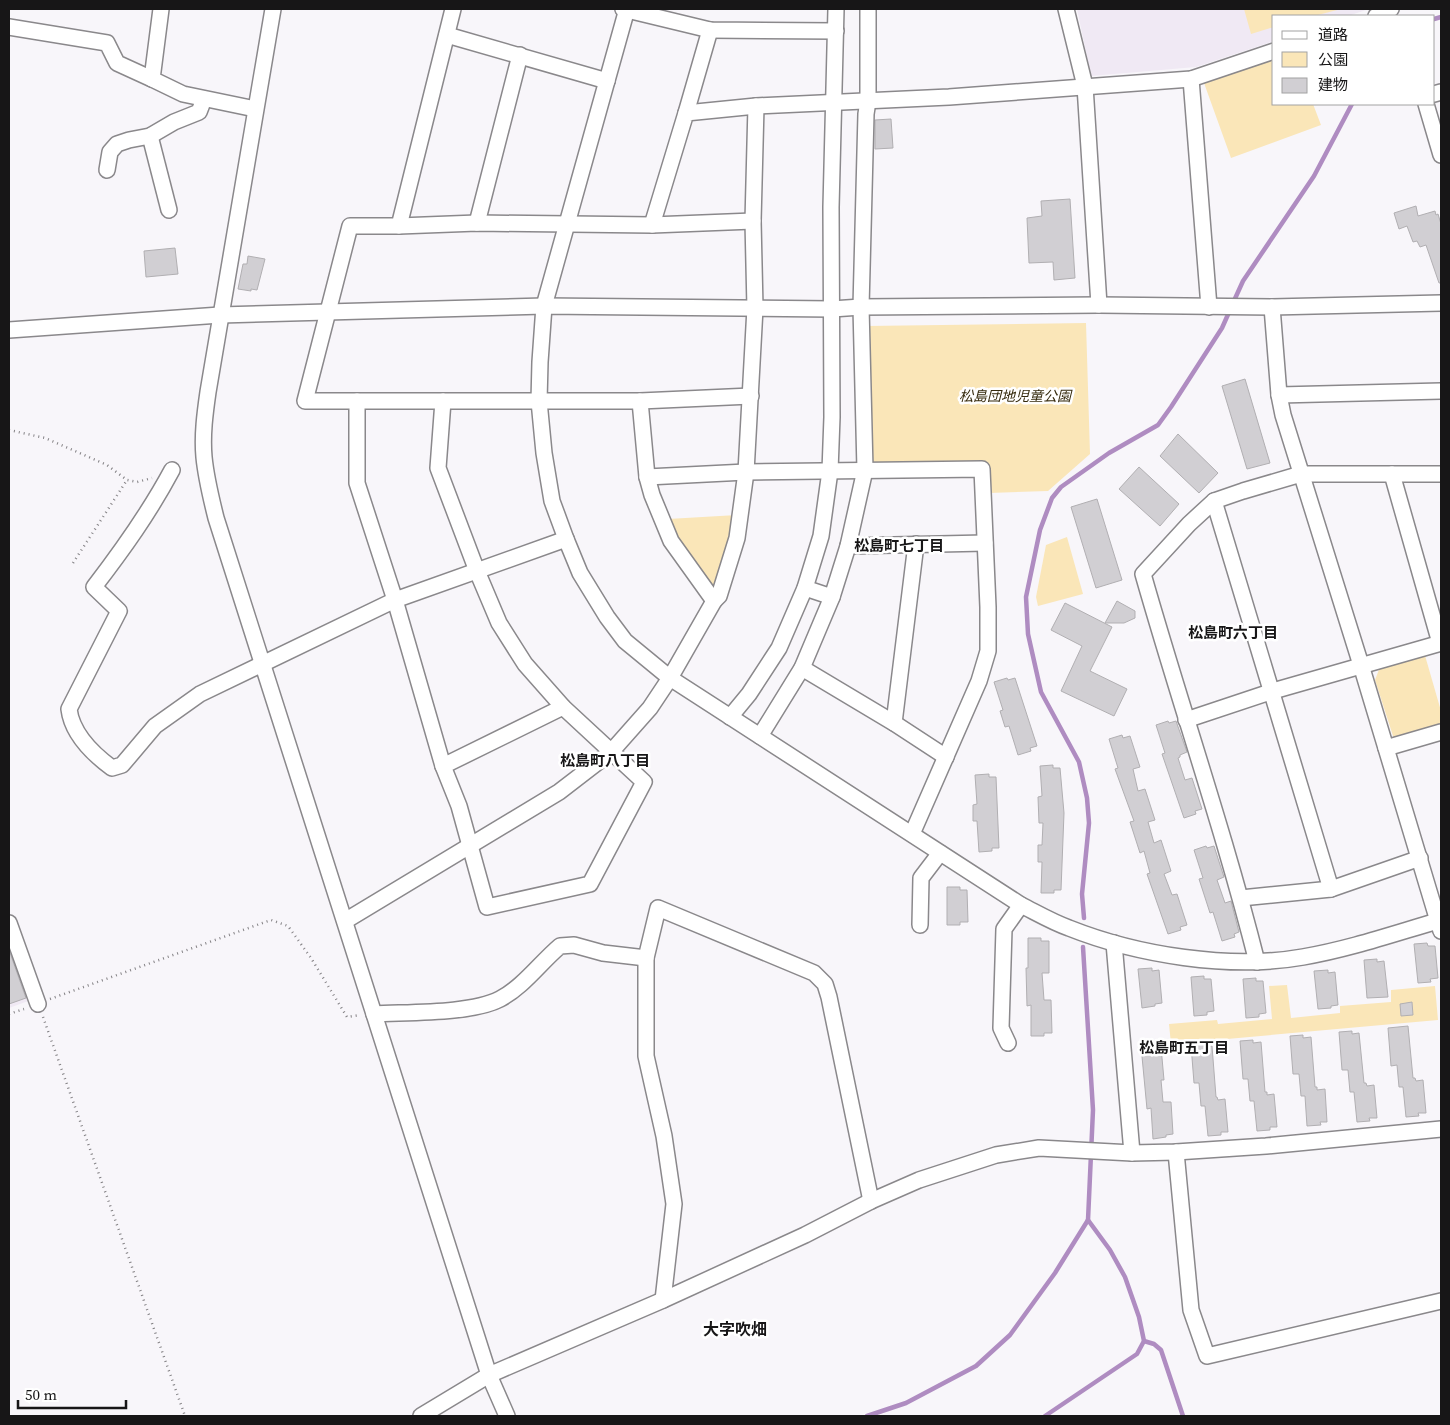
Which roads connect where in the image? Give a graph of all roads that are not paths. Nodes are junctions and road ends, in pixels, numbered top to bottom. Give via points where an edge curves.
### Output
1 (161, 9) edge
2 (273, 9) edge
3 (453, 9) edge
4 (625, 9) edge
5 (836, 9) edge
6 (868, 9) edge
7 (1066, 9) edge
8 (1393, 9) edge
9 (1378, 15) edge
10 (9, 27) edge
11 (710, 30) junction
12 (836, 30) junction
13 (447, 35) junction
14 (1272, 52) edge
15 (520, 55) junction
16 (152, 79) junction
17 (1191, 79) junction
18 (607, 81) junction
19 (1085, 86) junction
20 (204, 99) junction
21 (868, 102) junction
22 (835, 103) junction
23 (1426, 105) edge
24 (756, 106) junction
25 (256, 109) junction
26 (686, 113) junction
27 (150, 136) junction
28 (1441, 156) edge
29 (107, 170) dead end
30 (169, 210) dead end
31 (753, 221) junction
32 (477, 223) junction
33 (567, 225) junction
34 (652, 225) junction
35 (399, 226) junction
36 (1441, 303) edge
37 (1099, 305) junction
38 (544, 306) junction
39 (861, 307) junction
40 (1213, 307) junction
41 (1272, 307) junction
42 (755, 308) junction
43 (832, 309) junction
44 (327, 312) junction
45 (220, 315) junction
46 (9, 330) edge
47 (1441, 391) edge
48 (1279, 394) junction
49 (751, 396) junction
50 (358, 401) junction
51 (443, 401) junction
52 (540, 401) junction
53 (640, 401) junction
54 (172, 470) road end
55 (865, 470) junction
56 (830, 471) junction
57 (746, 472) junction
58 (1301, 474) junction
59 (1392, 474) junction
60 (1441, 474) edge
61 (648, 477) junction
62 (1214, 501) junction
63 (566, 539) junction
64 (985, 543) junction
65 (916, 544) junction
66 (848, 546) junction
67 (477, 571) junction
68 (804, 588) junction
69 (832, 598) junction
70 (394, 600) junction
71 (714, 602) junction
72 (1441, 643) edge
73 (263, 663) junction
74 (1361, 665) junction
75 (802, 668) junction
76 (670, 678) junction
77 (1273, 691) junction
78 (563, 707) junction
79 (730, 717) junction
80 (1186, 720) junction
81 (894, 723) junction
82 (1441, 732) edge
83 (760, 736) junction
84 (1386, 748) junction
85 (611, 752) junction
86 (946, 757) junction
87 (444, 766) junction
88 (912, 834) junction
89 (470, 845) junction
90 (940, 853) junction
91 (1420, 858) junction
92 (1331, 888) junction
93 (1241, 898) junction
94 (1021, 905) junction
95 (345, 921) junction
96 (9, 922) edge
97 (1440, 924) edge
98 (920, 925) dead end
99 (1114, 943) junction
100 (646, 958) junction
101 (1257, 962) junction
102 (38, 1004) road end
103 (374, 1014) junction
104 (1008, 1044) dead end
105 (1441, 1129) edge
106 (1176, 1152) junction
107 (1132, 1153) junction
108 (871, 1201) junction
109 (663, 1300) junction
110 (1441, 1301) edge
111 (489, 1375) junction
112 (421, 1416) edge
113 (507, 1416) edge

1 - 16 street
2 - 25 street
3 - 13 street
4 - 11 street
4 - 18 street
5 - 12 street
6 - 21 street
7 - 19 street
8 - 9 street
10 - 16 street via 107,43 117,63
11 - 12 street
11 - 26 street
12 - 22 street
13 - 15 street
13 - 35 street
14 - 17 street
15 - 18 street
15 - 32 street
16 - 20 street via 183,94
17 - 19 street
17 - 40 street
18 - 33 street
19 - 21 street
19 - 37 street
20 - 25 street
20 - 27 street via 199,112
21 - 22 street
21 - 39 street
22 - 24 street
22 - 43 street
23 - 28 street
24 - 26 street
24 - 31 street
25 - 45 street
26 - 34 street
27 - 29 street via 117,144 110,152
27 - 30 street
31 - 34 street
31 - 42 street
32 - 33 street
32 - 35 street
33 - 34 street
33 - 38 street
35 - 44 street via 350,226
36 - 41 street
37 - 39 street
37 - 40 street
38 - 42 street
38 - 44 street
38 - 52 street
39 - 43 street
39 - 55 street
40 - 41 street
41 - 48 street
42 - 43 street
42 - 49 street
43 - 56 street
44 - 45 street
44 - 50 street via 306,401
45 - 46 street
45 - 73 street via 204,422 204,458 216,518
47 - 48 street
48 - 58 street
49 - 53 street
49 - 57 street
50 - 51 street
50 - 70 street via 357,483
51 - 52 street
51 - 67 street via 438,468
52 - 53 street
52 - 63 street via 552,501
53 - 61 street
54 - 73 street via 131,539 94,586 119,611 69,709 70,719 87,746 112,768 122,765 155,726 200,694
55 - 56 street
55 - 64 street via 982,469
55 - 66 street
56 - 57 street
56 - 68 street via 821,536
57 - 61 street
57 - 71 street via 737,538 719,596
58 - 59 street
58 - 62 street
58 - 74 street
59 - 60 street
59 - 72 street
61 - 71 street via 671,541
62 - 77 street
62 - 80 street via 1143,574
63 - 67 street
63 - 76 street via 580,574 607,617 625,641
64 - 65 street
64 - 86 street via 988,651 979,681
65 - 66 street
65 - 81 street
66 - 69 street
67 - 70 street
67 - 78 street via 499,623 525,664
68 - 69 street
68 - 79 street via 779,648
69 - 75 street
70 - 73 street
70 - 87 street
71 - 76 street
72 - 74 street
73 - 95 street
74 - 77 street
74 - 84 street
75 - 81 street
75 - 83 street
76 - 79 street
76 - 85 street via 650,708
77 - 80 street
77 - 92 street
78 - 85 street
78 - 87 street
79 - 83 street
80 - 93 street
81 - 86 street
82 - 84 street
83 - 88 street
84 - 91 street
85 - 89 street via 559,792
85 - 89 street via 644,782 590,884 487,907
86 - 88 street
87 - 89 street
88 - 90 street
89 - 95 street
90 - 94 street
90 - 98 street via 921,878
91 - 92 street
91 - 97 street
92 - 93 street
93 - 101 street
94 - 99 street via 1068,928
94 - 104 street via 1004,929 1001,1028
95 - 103 street
96 - 102 street
97 - 101 street via 1341,950
99 - 101 street via 1196,958
99 - 107 street
100 - 103 street via 603,953 574,945 560,946 519,986 480,1006
100 - 108 street via 658,908 814,973 825,984
100 - 109 street via 646,1056 664,1136 674,1204
103 - 111 street
105 - 106 street
106 - 107 street
106 - 110 street via 1191,1310 1207,1356
107 - 108 street via 1039,1148 996,1155 919,1180
108 - 109 street
109 - 111 street
111 - 112 street
111 - 113 street

